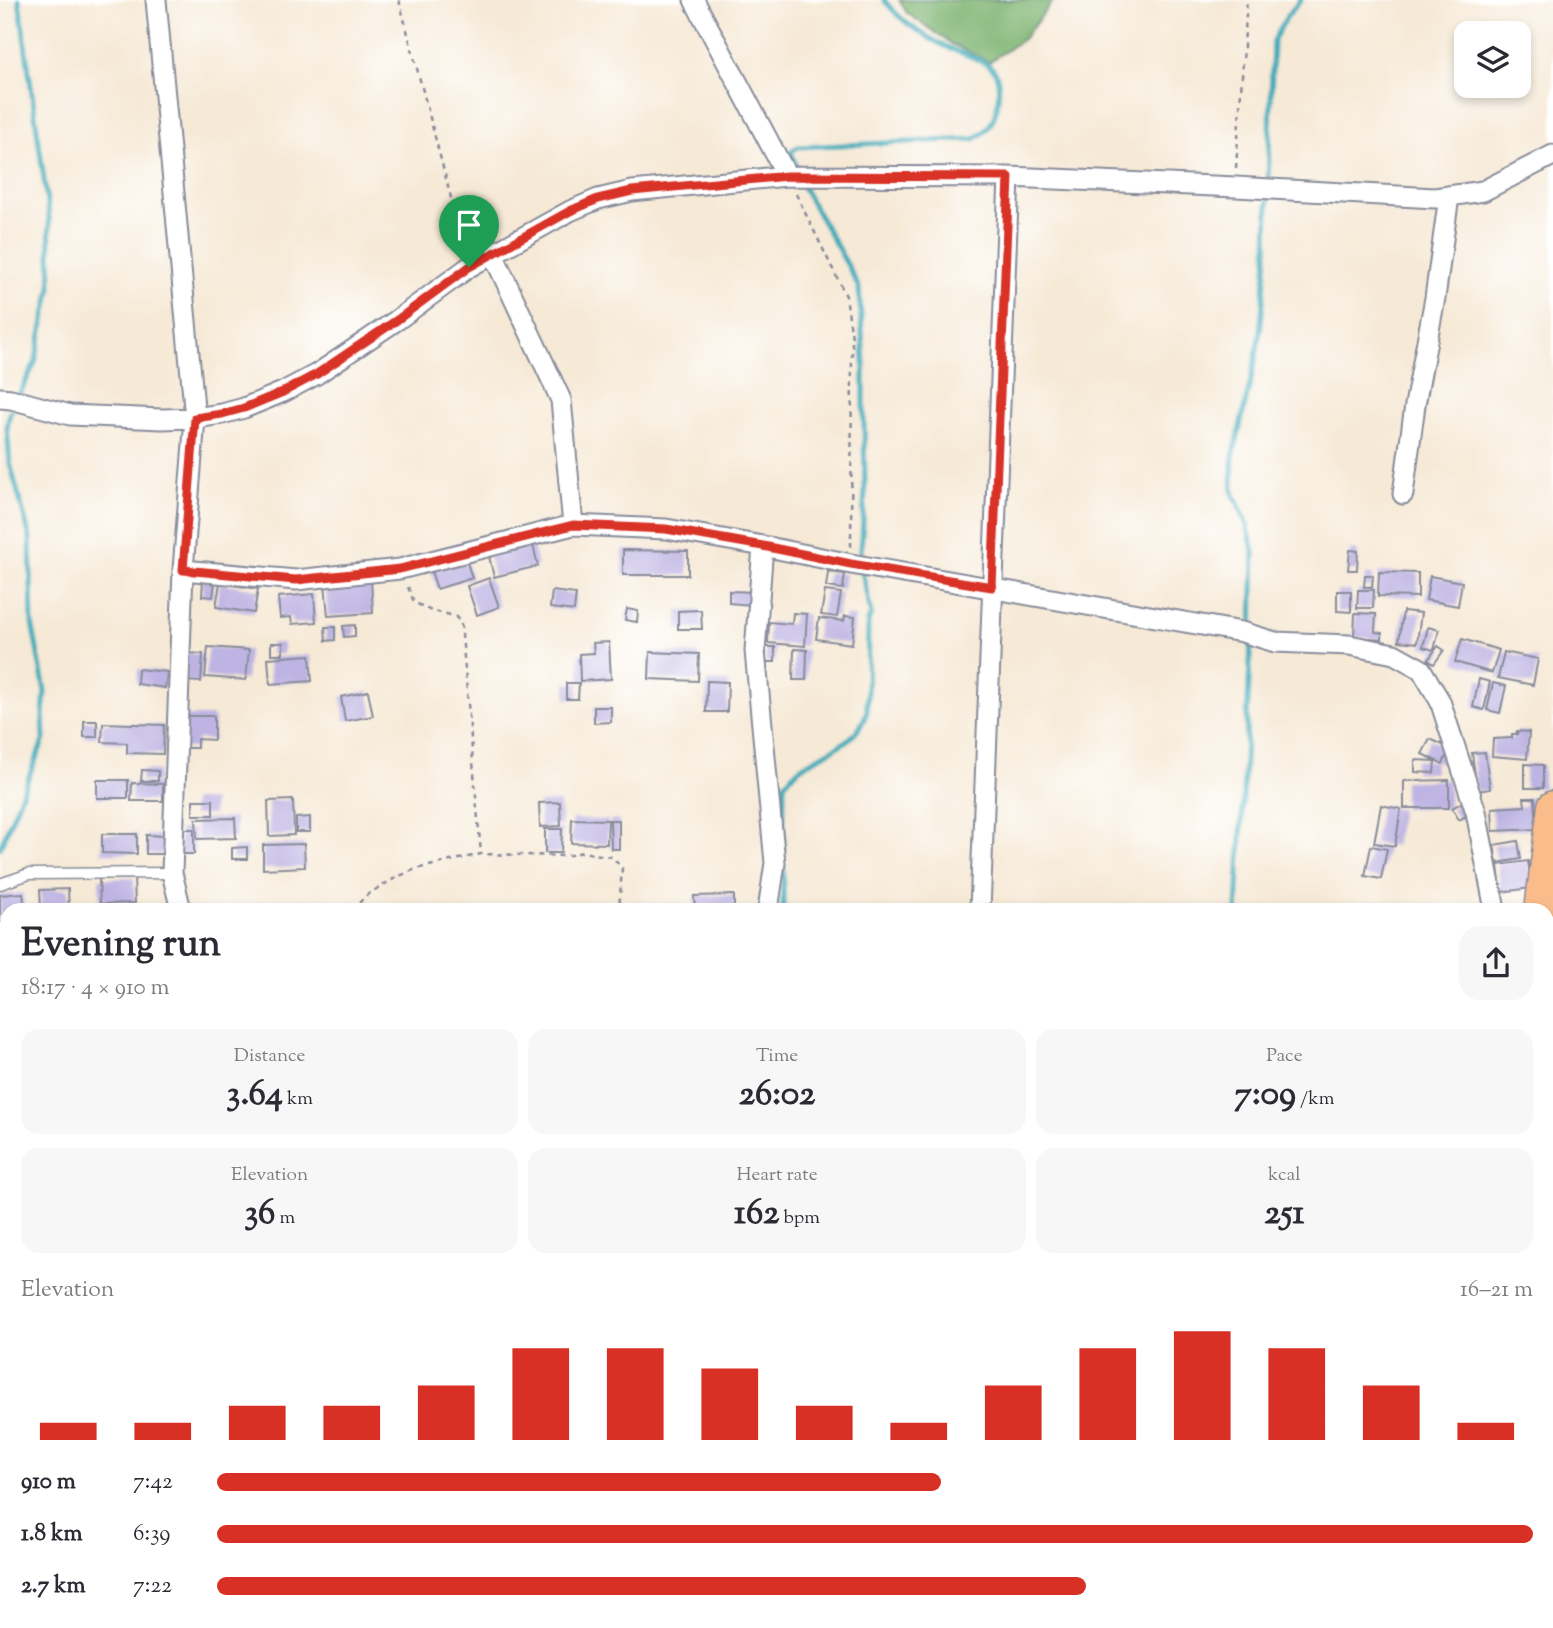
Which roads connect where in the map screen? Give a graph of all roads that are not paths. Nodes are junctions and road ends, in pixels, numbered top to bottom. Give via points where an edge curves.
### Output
1 (156, 0) edge
2 (694, 0) edge
3 (1553, 155) edge
4 (787, 176) junction
5 (1009, 177) junction
6 (1449, 196) junction
7 (493, 254) junction
8 (0, 398) edge
9 (195, 418) junction
10 (1402, 494) dead end
11 (573, 525) junction
12 (763, 546) junction
13 (183, 570) junction
14 (992, 587) junction
15 (1553, 806) edge
16 (172, 873) junction
17 (0, 884) edge
18 (179, 903) edge
19 (769, 903) edge
20 (980, 903) edge
21 (1494, 903) edge
22 (1541, 903) edge

1 - 9 street
2 - 4 street
3 - 6 street via 1483,191
4 - 5 street
4 - 7 street via 632,191 598,199
5 - 6 street
5 - 14 street
6 - 10 street
7 - 9 street via 317,374 244,408
7 - 11 street via 561,400
8 - 9 street via 70,415
9 - 13 street
11 - 12 street via 666,529
11 - 13 street via 400,569 296,580
12 - 14 street
12 - 19 street via 755,651 775,863
13 - 16 street
14 - 20 street
14 - 21 street via 1242,632 1275,642 1349,645 1394,654 1421,668 1440,701 1468,786
15 - 22 main road
16 - 17 lane via 29,874
16 - 18 street

